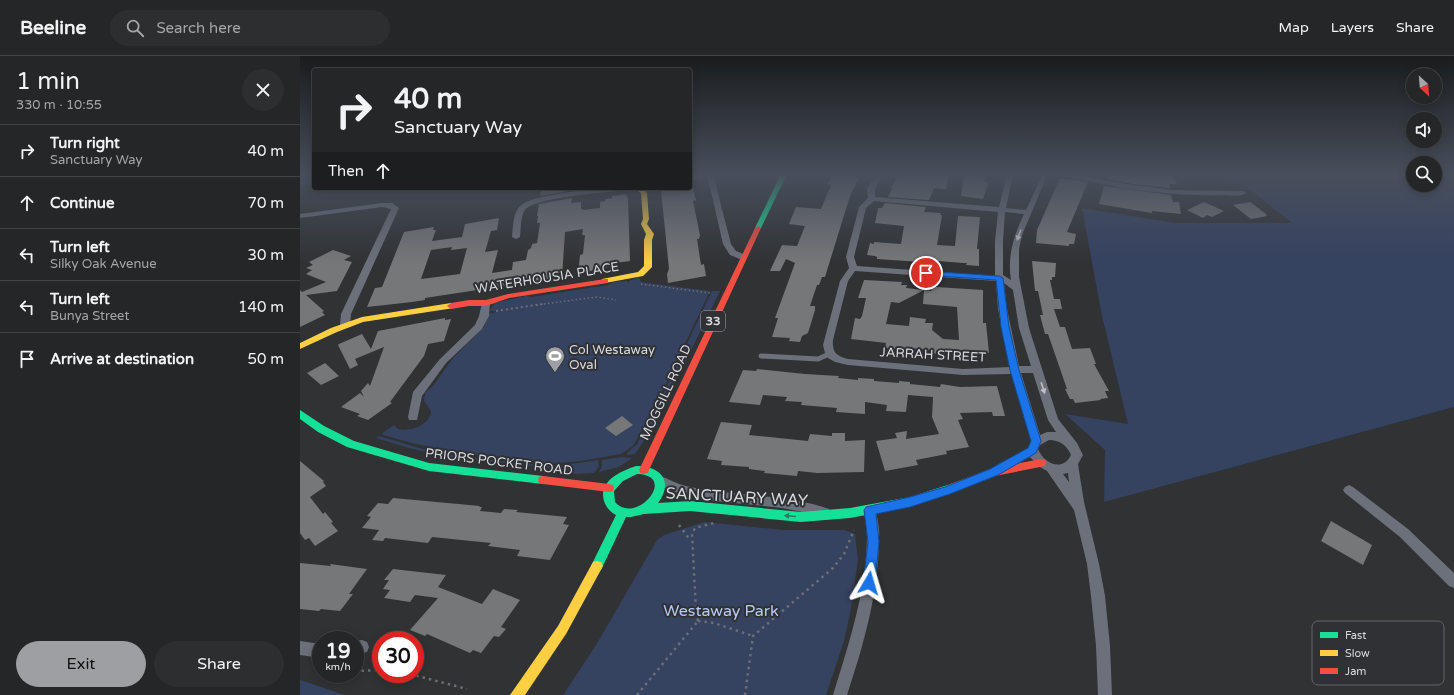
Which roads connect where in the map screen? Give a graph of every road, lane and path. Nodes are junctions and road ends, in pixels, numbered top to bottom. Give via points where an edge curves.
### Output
1 (528, 204) edge
2 (645, 204) edge
3 (717, 204) edge
4 (769, 204) edge
5 (867, 204) edge
6 (928, 204) edge
7 (1002, 204) edge
8 (1032, 204) edge
9 (1000, 210) junction
10 (1028, 212) junction
11 (300, 216) edge
12 (516, 237) dead end
13 (743, 257) junction
14 (853, 268) junction
15 (628, 277) junction
16 (999, 278) junction
17 (1016, 288) junction
18 (710, 293) dead end
19 (616, 300) dead end
20 (487, 308) junction
21 (345, 325) junction
22 (300, 346) edge
23 (829, 354) junction
24 (761, 356) dead end
25 (1037, 369) junction
26 (1014, 370) junction
27 (300, 414) edge
28 (413, 417) dead end
29 (1068, 440) junction
30 (1034, 446) junction
31 (1041, 463) junction
32 (1073, 465) junction
33 (1052, 469) junction
34 (644, 470) junction
35 (994, 472) junction
36 (660, 481) junction
37 (609, 488) junction
38 (1349, 490) dead end
39 (644, 509) junction
40 (870, 510) junction
41 (622, 513) junction
42 (828, 514) junction
43 (1081, 515) junction
44 (720, 522) dead end
45 (679, 525) dead end
46 (854, 530) dead end
47 (692, 539) junction
48 (1454, 582) edge
49 (698, 621) junction
50 (753, 636) junction
51 (300, 648) edge
52 (312, 650) edge
53 (424, 678) edge
54 (467, 689) dead end
55 (517, 695) edge
56 (637, 695) edge
57 (745, 695) edge
58 (840, 695) edge
59 (1105, 695) edge

1 - 12 street via 520,213
2 - 15 street, WATERHOUSIA PLACE via 645,226 650,234 649,264 646,270
3 - 13 street via 727,244 733,253
4 - 13 street, MOGGILL ROAD / 33
5 - 14 street via 864,207 850,257
6 - 9 street
7 - 9 street
8 - 10 street
9 - 10 street
9 - 16 street
10 -> 17 street via 1016,243
11 - 21 street via 382,205 395,208 346,314
13 - 34 street, MOGGILL ROAD / 33
14 - 16 street
14 - 23 street via 844,281 828,340
15 - 18 path via 630,285
15 - 20 street, WATERHOUSIA PLACE via 508,296
16 - 17 street
16 - 26 street
17 - 25 street via 1024,328
19 - 20 path via 597,297
20 - 21 street, WATERHOUSIA PLACE via 469,303
20 - 28 street via 479,327 443,361 417,395
21 - 22 street, WATERHOUSIA PLACE
23 - 24 lane via 818,359
23 - 26 street, JARRAH STREET via 836,360 848,362 951,371
25 - 26 street, JARRAH STREET
25 -> 29 street via 1053,420
26 - 30 street
27 - 37 street, PRIORS POCKET ROAD via 321,429 351,444 429,467
29 - 30 street via 1054,436 1041,437
29 - 32 street via 1076,450
30 - 31 street via 1037,460
30 - 35 street
31 - 33 street
31 - 35 street, SANCTUARY WAY
32 - 33 street via 1064,469
32 - 43 street
33 - 43 street
34 - 36 street via 654,474
34 - 37 street via 628,472 614,481
35 - 40 street, SANCTUARY WAY via 910,502
36 - 39 street via 658,496
36 - 42 street, SANCTUARY WAY via 679,490 697,494 807,506
37 - 41 street via 607,501 610,507
38 - 48 street via 1404,533
39 - 41 street
42 -> 39 street, SANCTUARY WAY via 801,517 690,506
40 - 42 street, SANCTUARY WAY
40 - 58 street via 873,542 867,597
41 - 55 street via 602,557 559,636
43 - 59 street via 1093,564 1104,648
44 - 47 path via 695,528 692,530
45 - 47 path
46 - 50 path via 844,554 833,568
47 - 49 path
49 - 50 path via 714,623
49 - 56 path
50 - 57 path
51 - 52 street
53 - 54 path

